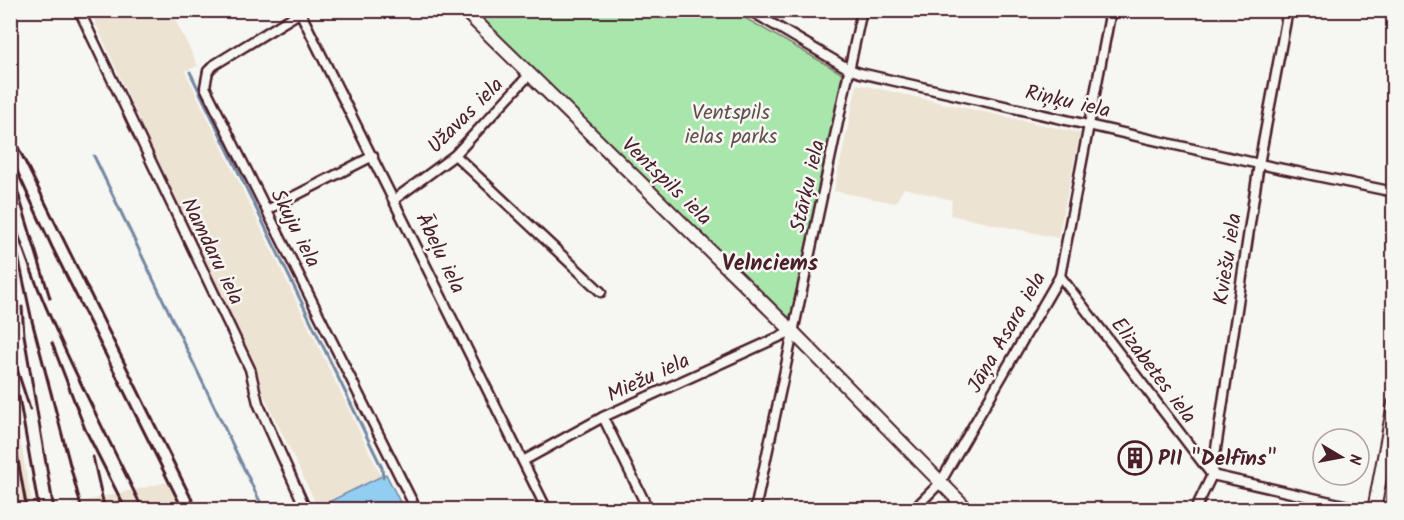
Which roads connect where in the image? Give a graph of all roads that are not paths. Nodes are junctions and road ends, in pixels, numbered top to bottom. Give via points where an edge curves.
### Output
1 (79, 10) edge
2 (464, 10) edge
3 (748, 10) edge
4 (862, 10) edge
5 (1111, 10) edge
6 (1288, 10) edge
7 (302, 12) edge
8 (849, 69) junction
9 (530, 75) junction
10 (1089, 123) junction
11 (455, 155) junction
12 (373, 156) junction
13 (1259, 164) junction
14 (1394, 192) edge
15 (395, 199) junction
16 (267, 210) junction
17 (1060, 276) junction
18 (601, 292) dead end
19 (792, 331) junction
20 (1394, 404) edge
21 (603, 417) junction
22 (523, 461) junction
23 (1212, 475) junction
24 (940, 483) junction
25 (413, 503) dead end
26 (646, 505) dead end
27 (306, 510) edge
28 (547, 510) edge
29 (755, 510) edge
30 (913, 510) edge
31 (968, 510) edge
32 (1195, 510) edge
33 (1366, 510) edge
34 (1374, 510) edge

1 - 27 street, Namdaru iela via 250,369 258,403
2 - 9 street, Ventspils iela
3 - 8 street, Riņķu iela
4 - 8 street, Stārķu iela
5 - 10 street, Jāņa Asara iela
6 - 13 street, Kviešu iela
7 - 12 street, Ābeļu iela
7 - 16 street, Skuju iela via 214,65 206,78 205,87 218,116
8 - 10 street, Riņķu iela
8 - 19 street, Stārķu iela
9 - 11 street, Užavas iela
9 - 19 street, Ventspils iela
10 - 13 street, Riņķu iela
10 - 17 street, Jāņa Asara iela
11 - 15 street, Užavas iela
11 - 18 street
12 - 15 street, Ābeļu iela
12 - 16 street
13 - 14 street, Riņķu iela
13 - 23 street, Kviešu iela
15 - 22 street, Ābeļu iela
16 - 25 street, Skuju iela
17 - 23 street, Elizabetes iela
17 - 24 street, Jāņa Asara iela
19 - 21 street, Miežu iela
19 - 24 street, Ventspils iela
19 - 29 street, Stārķu iela
20 - 34 street
21 - 22 street, Miežu iela
21 - 26 street
22 - 28 street, Ābeļu iela
23 - 32 street, Kviešu iela
23 - 33 street
24 - 30 street, Jāņa Asara iela
24 - 31 street, Ventspils iela

